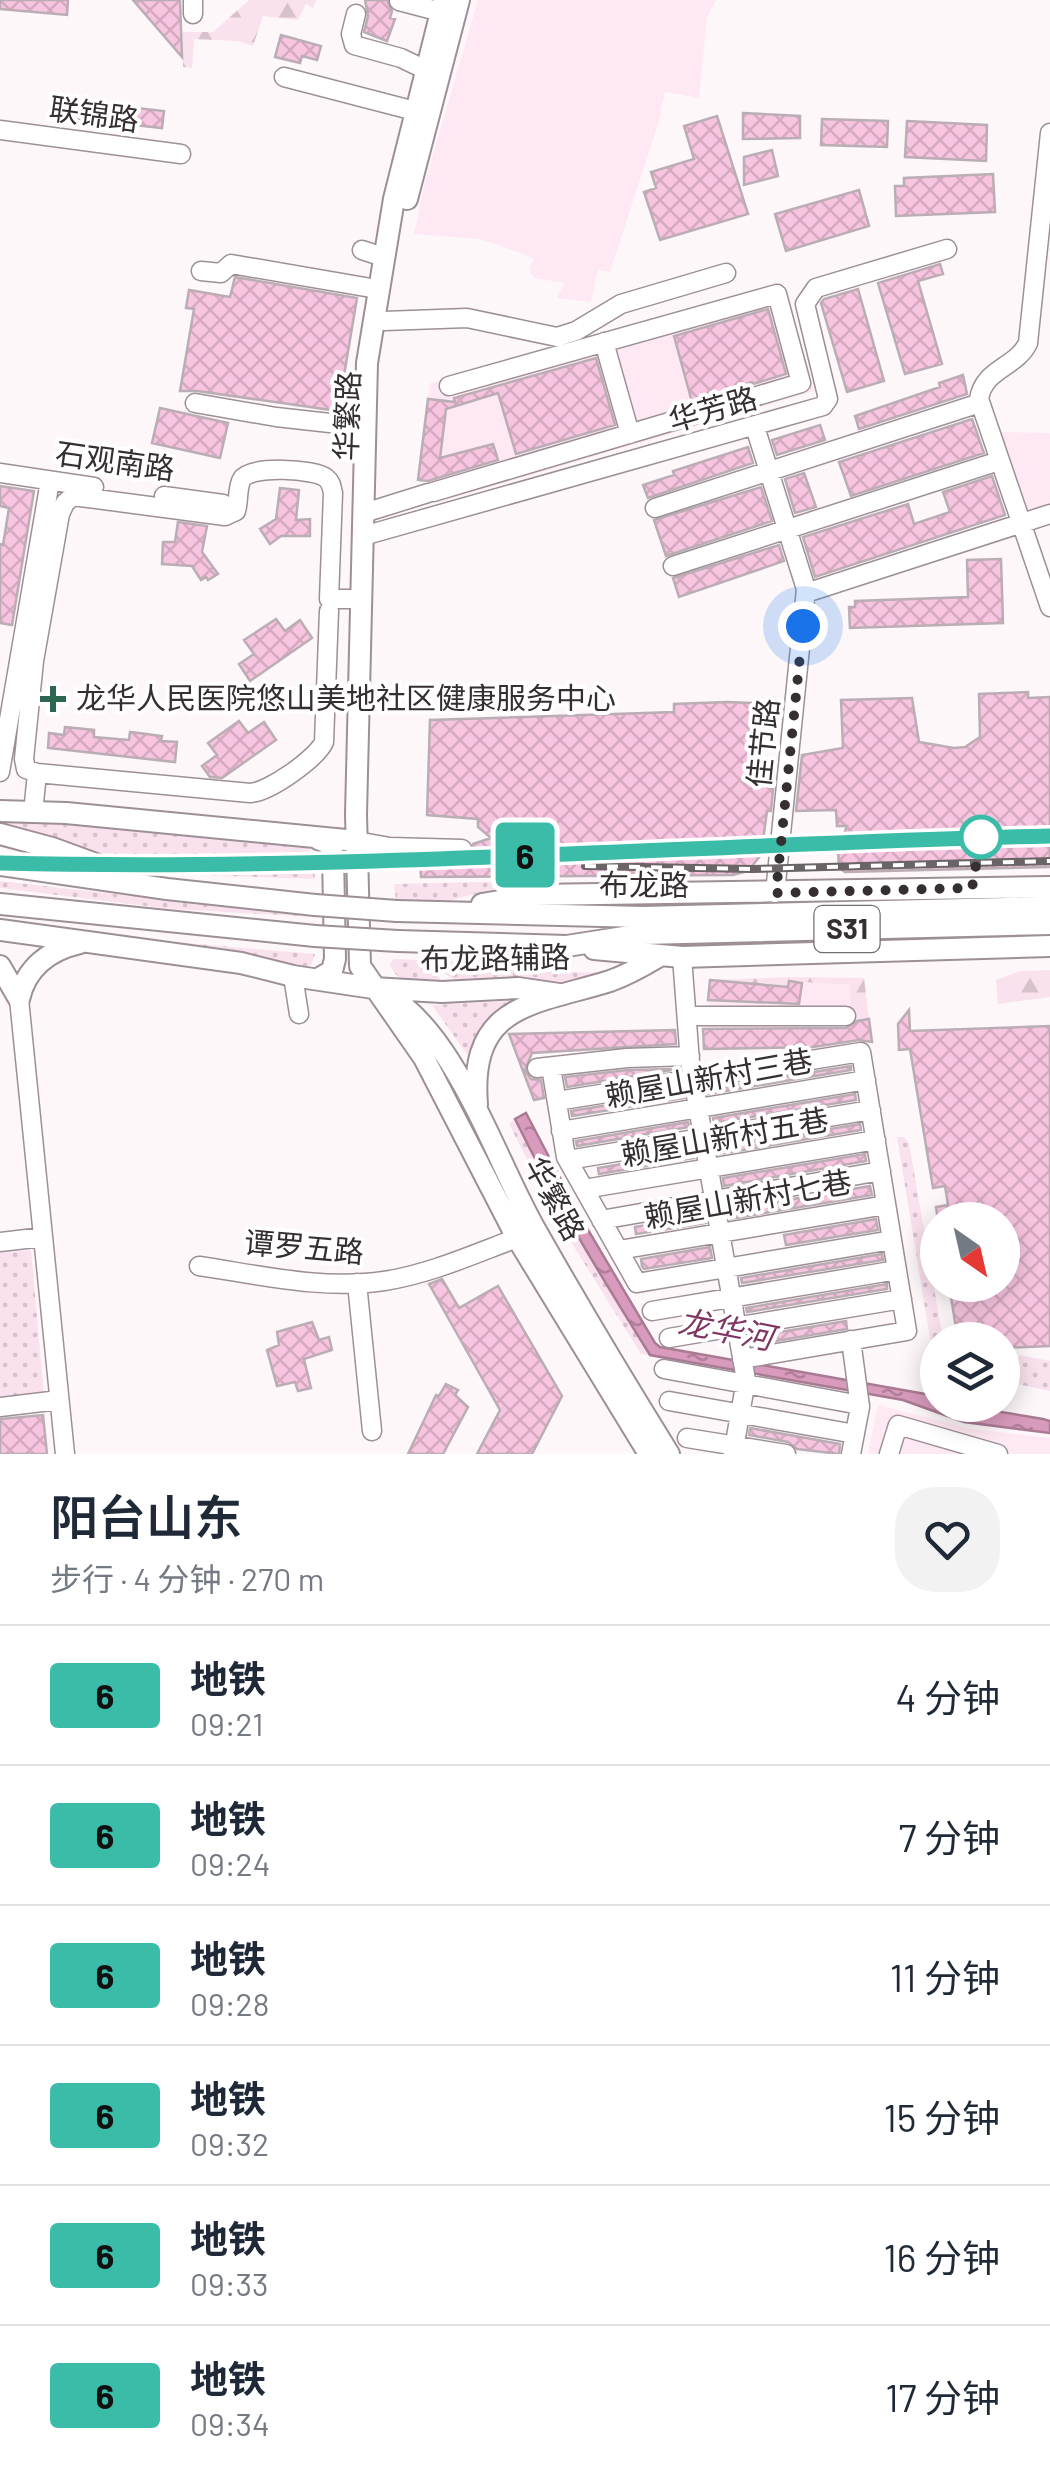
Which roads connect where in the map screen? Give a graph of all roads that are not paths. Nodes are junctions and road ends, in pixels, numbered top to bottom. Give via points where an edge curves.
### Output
1 (399, 1) edge
2 (448, 4) edge
3 (356, 14) dead end
4 (426, 70) junction
5 (284, 77) dead end
6 (415, 110) junction
7 (0, 130) edge
8 (1050, 133) edge
9 (181, 154) dead end
10 (362, 250) dead end
11 (947, 250) dead end
12 (383, 257) junction
13 (201, 271) dead end
14 (726, 273) dead end
15 (377, 289) junction
16 (384, 322) junction
17 (604, 342) junction
18 (449, 386) dead end
19 (195, 403) dead end
20 (980, 403) junction
21 (756, 426) junction
22 (366, 427) junction
23 (630, 434) junction
24 (1000, 461) junction
25 (0, 472) edge
26 (770, 472) junction
27 (50, 481) junction
28 (223, 504) dead end
29 (654, 508) dead end
30 (369, 511) junction
31 (1050, 514) edge
32 (1021, 523) junction
33 (789, 529) junction
34 (369, 535) junction
35 (672, 566) dead end
36 (806, 593) junction
37 (361, 600) junction
38 (329, 605) junction
39 (1050, 607) edge
40 (7, 687) edge
41 (0, 772) edge
42 (37, 773) junction
43 (0, 812) edge
44 (32, 812) junction
45 (0, 834) edge
46 (318, 839) junction
47 (356, 841) junction
48 (462, 849) dead end
49 (0, 865) edge
50 (1050, 887) edge
51 (168, 889) junction
52 (776, 893) junction
53 (0, 904) edge
54 (1050, 908) edge
55 (441, 912) junction
56 (1050, 924) edge
57 (643, 926) junction
58 (0, 930) edge
59 (92, 942) junction
60 (567, 946) junction
61 (1050, 946) edge
62 (658, 957) junction
63 (682, 957) junction
64 (0, 966) edge
65 (294, 976) junction
66 (318, 979) junction
67 (372, 988) junction
68 (560, 994) junction
69 (19, 998) junction
70 (299, 1014) dead end
71 (687, 1016) junction
72 (846, 1016) dead end
73 (690, 1056) junction
74 (693, 1078) junction
75 (866, 1080) junction
76 (557, 1102) junction
77 (698, 1108) junction
78 (870, 1110) junction
79 (472, 1120) junction
80 (561, 1132) junction
81 (703, 1138) junction
82 (876, 1140) junction
83 (568, 1160) junction
84 (708, 1169) junction
85 (880, 1171) junction
86 (584, 1189) junction
87 (714, 1200) junction
88 (886, 1205) junction
89 (601, 1220) junction
90 (719, 1233) junction
91 (43, 1237) junction
92 (517, 1238) junction
93 (892, 1240) junction
94 (0, 1242) edge
95 (619, 1250) junction
96 (199, 1266) dead end
97 (725, 1268) junction
98 (897, 1270) junction
99 (357, 1284) junction
100 (730, 1297) junction
101 (902, 1299) junction
102 (652, 1311) dead end
103 (735, 1328) junction
104 (670, 1338) dead end
105 (852, 1340) junction
106 (744, 1367) junction
107 (664, 1369) dead end
108 (858, 1393) junction
109 (59, 1400) junction
110 (669, 1401) dead end
111 (0, 1407) edge
112 (741, 1413) junction
113 (372, 1431) dead end
114 (855, 1434) junction
115 (688, 1438) dead end
116 (953, 1448) edge
117 (734, 1450) edge
118 (65, 1454) edge
119 (648, 1454) edge
120 (669, 1454) edge
121 (786, 1454) edge
122 (851, 1454) edge
123 (889, 1454) edge
124 (998, 1454) edge

1 - 2 street
2 - 4 main road, 华繁路
2 - 16 main road, 华繁路
3 - 4 street via 354,45
4 - 6 main road, 华繁路
5 - 6 street
6 - 12 main road, 华繁路
7 - 9 street, 联锦路 via 25,124
8 - 20 street via 1028,344 986,380
10 - 12 street
11 - 21 street, 华芳路 via 812,291 804,304 827,403
12 - 15 main road, 华繁路
13 - 15 street via 221,273 231,264
14 - 16 street via 621,304 562,336 466,318
15 - 22 main road, 华繁路
16 - 30 main road, 华繁路
17 - 18 street
17 - 23 street
17 - 23 street via 777,294 800,383
19 - 22 street
20 - 24 street
20 - 26 street
21 - 26 street, 佳节路
21 - 34 street, 华芳路
22 - 30 main road, 华繁路
23 - 30 street
24 - 32 street
24 - 33 street
25 - 27 street, 石观南路
26 - 29 street
26 - 33 street, 佳节路
27 - 28 street, 石观南路
27 - 40 street
30 - 34 main road, 华繁路
31 - 32 street
32 - 36 street
32 - 39 street
33 - 35 street
33 - 36 street, 佳节路
34 - 37 main road, 华繁路
34 - 47 main road, 华繁路 via 367,816
36 - 52 street, 佳节路
37 - 38 street
37 - 47 main road, 华繁路
38 - 42 street via 324,742 266,790
38 - 42 street via 333,492 320,474 250,473 240,483 236,510 225,516 68,498 32,672 24,759
40 - 41 street
42 - 44 street
43 - 44 main road
44 - 46 main road
45 - 51 main road
46 - 47 main road
46 - 66 main road via 329,843 333,855 335,959 332,971
47 - 48 street
47 - 67 main road, 华繁路 via 360,966
49 - 51 main road, 布龙路 / S31
50 - 52 main road, 布龙路辅路
51 - 55 main road, 布龙路 / S31, bridge
52 - 55 main road, 布龙路辅路 via 534,895
53 - 60 main road, 布龙路 / S31, bridge via 315,936
54 - 57 main road, 布龙路 / S31
55 - 57 main road, 布龙路 / S31
56 - 57 main road, 布龙路 / S31
57 - 60 main road, 布龙路 / S31
58 - 59 main road, 布龙路辅路
59 - 65 main road, 布龙路辅路
59 - 69 main road via 65,947 38,964
60 - 62 main road
61 - 63 main road, 布龙路辅路
62 - 63 main road, 布龙路辅路
62 - 68 main road, 布龙路辅路 via 620,977
63 - 71 street
64 - 69 main road
65 - 66 main road, 布龙路辅路
65 - 70 street
66 - 67 main road, 布龙路辅路
67 - 68 main road, 布龙路辅路
67 - 79 main road, 华繁路
68 - 79 main road via 514,1011 488,1034
69 - 91 street
71 - 72 street
71 - 73 street
73 - 74 street
73 - 76 street via 544,1068
74 - 75 street via 861,1052
74 - 76 street
74 - 77 street
75 - 77 street, 赖屋山新村三巷
75 - 78 street
76 - 80 street
77 - 80 street, 赖屋山新村三巷
77 - 81 street
78 - 81 street
78 - 82 street
79 - 92 main road, 华繁路
79 - 120 main road, 华繁路
80 - 83 street
81 - 83 street
81 - 84 street
82 - 84 street, 赖屋山新村五巷
82 - 85 street
83 - 86 street
84 - 86 street, 赖屋山新村五巷
84 - 87 street
85 - 87 street
85 - 88 street
86 - 89 street
87 - 89 street
87 - 90 street
88 - 90 street, 赖屋山新村七巷
88 - 93 street
89 - 95 street
90 - 95 street, 赖屋山新村七巷
90 - 97 street
91 - 94 street
91 - 109 street
92 - 99 street, 谭罗五路 via 424,1272
92 - 119 main road, 华繁路
93 - 97 street
93 - 98 street
95 - 97 street via 638,1283
96 - 99 street, 谭罗五路
97 - 100 street
98 - 100 street
98 - 101 street
99 - 113 street
100 - 102 street
100 - 103 street
101 - 103 street
101 - 105 street via 907,1331
103 - 104 street
103 - 106 street
105 - 106 street
105 - 108 street
106 - 107 street
106 - 108 street
106 - 112 street
108 - 114 street
109 - 111 street
109 - 118 street
110 - 112 street
112 - 114 street
112 - 117 street
114 - 122 street
115 - 117 street
116 - 123 street via 898,1425
116 - 124 street
117 - 121 street

